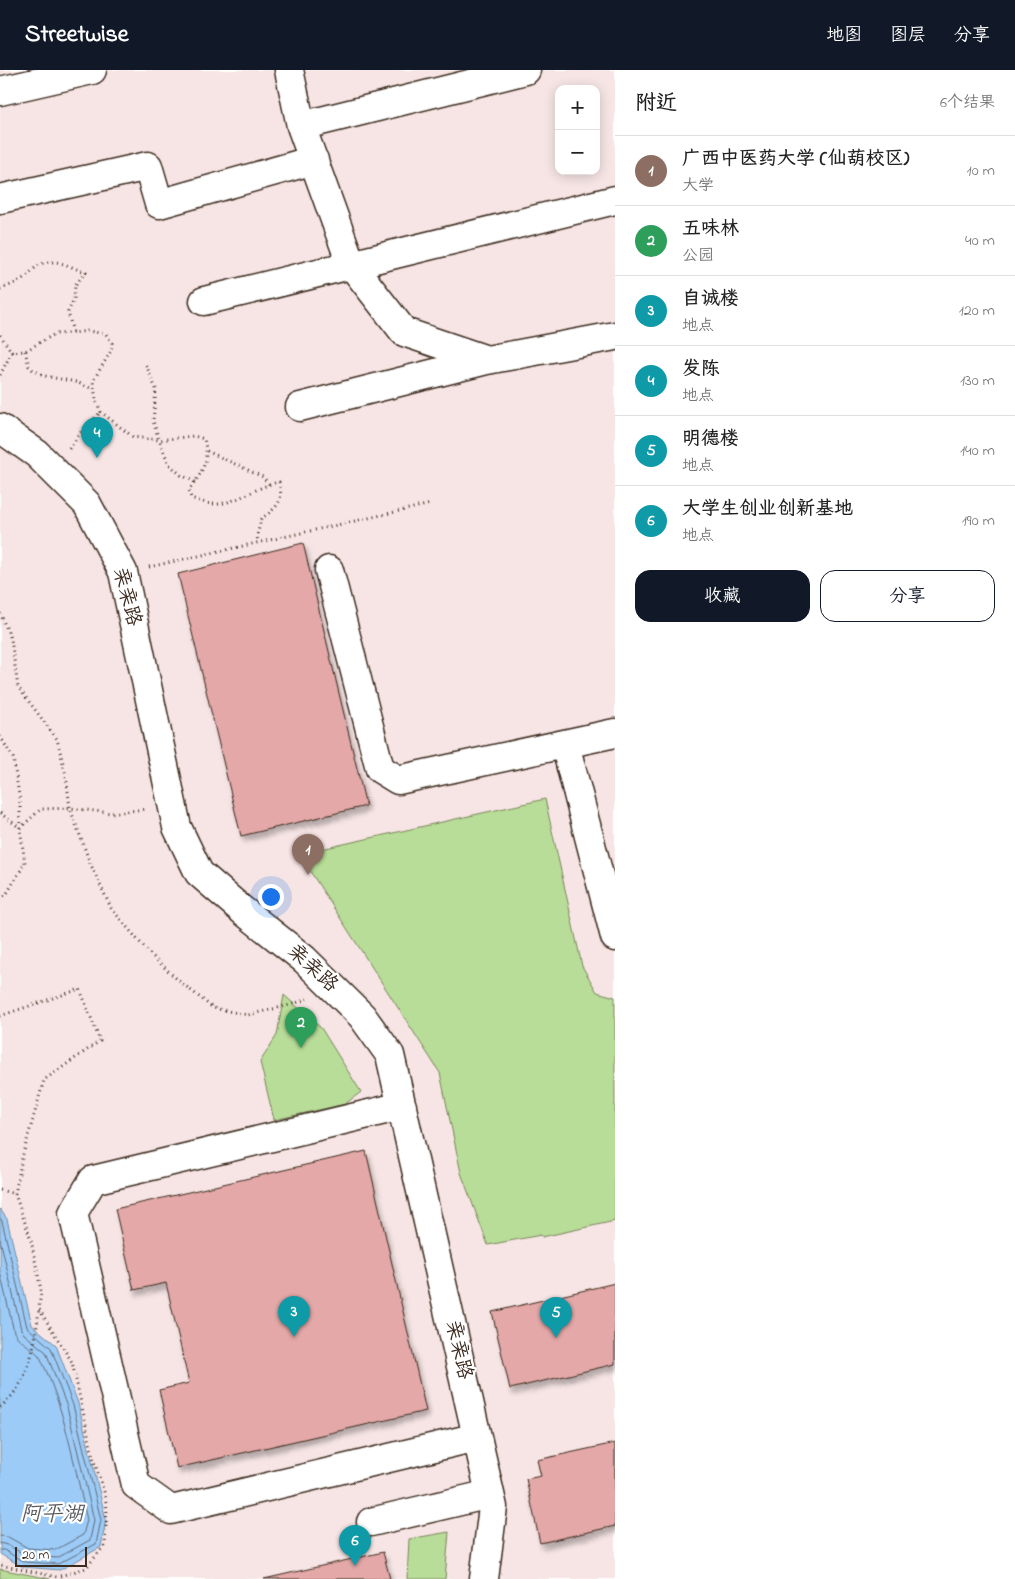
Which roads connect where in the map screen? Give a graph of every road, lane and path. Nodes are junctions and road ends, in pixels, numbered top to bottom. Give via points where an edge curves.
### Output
1 (92, 70) edge
2 (290, 70) edge
3 (526, 70) edge
4 (0, 91) edge
5 (302, 126) junction
6 (314, 160) junction
7 (0, 199) edge
8 (615, 200) edge
9 (352, 264) junction
10 (0, 289) edge
11 (204, 301) dead end
12 (73, 334) junction
13 (0, 335) edge
14 (615, 336) edge
15 (25, 351) junction
16 (12, 352) junction
17 (487, 360) junction
18 (146, 365) dead end
19 (0, 374) edge
20 (93, 389) junction
21 (300, 407) dead end
22 (101, 412) junction
23 (0, 428) edge
24 (159, 440) junction
25 (207, 451) junction
26 (58, 475) junction
27 (196, 482) junction
28 (270, 484) junction
29 (431, 504) dead end
30 (258, 543) junction
31 (141, 569) dead end
32 (329, 570) dead end
33 (0, 613) edge
34 (615, 733) edge
35 (0, 736) edge
36 (565, 744) junction
37 (172, 806) junction
38 (70, 808) junction
39 (0, 813) edge
40 (20, 828) junction
41 (0, 897) edge
42 (615, 937) edge
43 (333, 988) junction
44 (0, 1016) edge
45 (402, 1106) junction
46 (0, 1190) edge
47 (15, 1194) junction
48 (39, 1309) junction
49 (0, 1407) edge
50 (477, 1437) junction
51 (490, 1494) junction
52 (371, 1522) dead end
53 (0, 1565) edge
54 (484, 1579) edge

1 - 4 street
2 - 5 street
3 - 5 street
5 - 6 street
6 - 7 street via 159,204 148,166
6 - 9 street
8 - 9 street
9 - 11 street
9 - 17 street via 404,332
10 - 12 path via 15,284 39,264 57,262 86,272 75,285 74,299 68,312
12 - 15 path via 54,334
12 - 20 path via 88,331 106,334 112,343 111,351 93,381
13 - 16 path
14 - 17 street
15 - 16 path
15 - 20 path via 33,370
16 - 19 path
17 - 21 street
18 - 24 path via 156,389 153,421
20 - 22 path
22 - 24 path via 133,437
22 - 26 path via 70,447
23 - 26 street, 亲亲路 via 37,454
24 - 25 path via 194,436 204,439
24 - 27 path via 169,464
25 - 27 path via 204,467
25 - 28 path
26 - 37 street, 亲亲路 via 87,504 124,572
27 - 28 path via 189,490 191,498 218,504
28 - 30 path via 279,482 282,494 276,508 261,519
29 - 30 path
30 - 31 path
32 - 36 street via 380,769 398,780
33 - 38 path via 11,639 18,687 57,739
34 - 36 street
35 - 40 path via 13,758 20,801
36 - 42 street
37 - 38 path via 111,813
37 - 43 street, 亲亲路 via 177,827 199,873 304,958
38 - 40 path via 42,808
38 - 43 path via 111,908 148,952 213,1008 248,1015 290,1005
39 - 40 path
40 - 41 path via 25,863 6,895
43 - 45 street, 亲亲路 via 362,1016 390,1055
44 - 47 path via 80,990 100,1041 44,1080
45 - 50 street, 亲亲路
45 - 50 street via 93,1180 73,1213 136,1485 171,1510
46 - 47 path
47 - 48 path via 33,1248 41,1290
48 - 49 path via 28,1370 11,1398
48 - 53 path via 72,1362 107,1508 105,1545 86,1568 56,1576
50 - 51 street, 亲亲路
51 - 52 street
51 - 54 street, 亲亲路 via 493,1507

